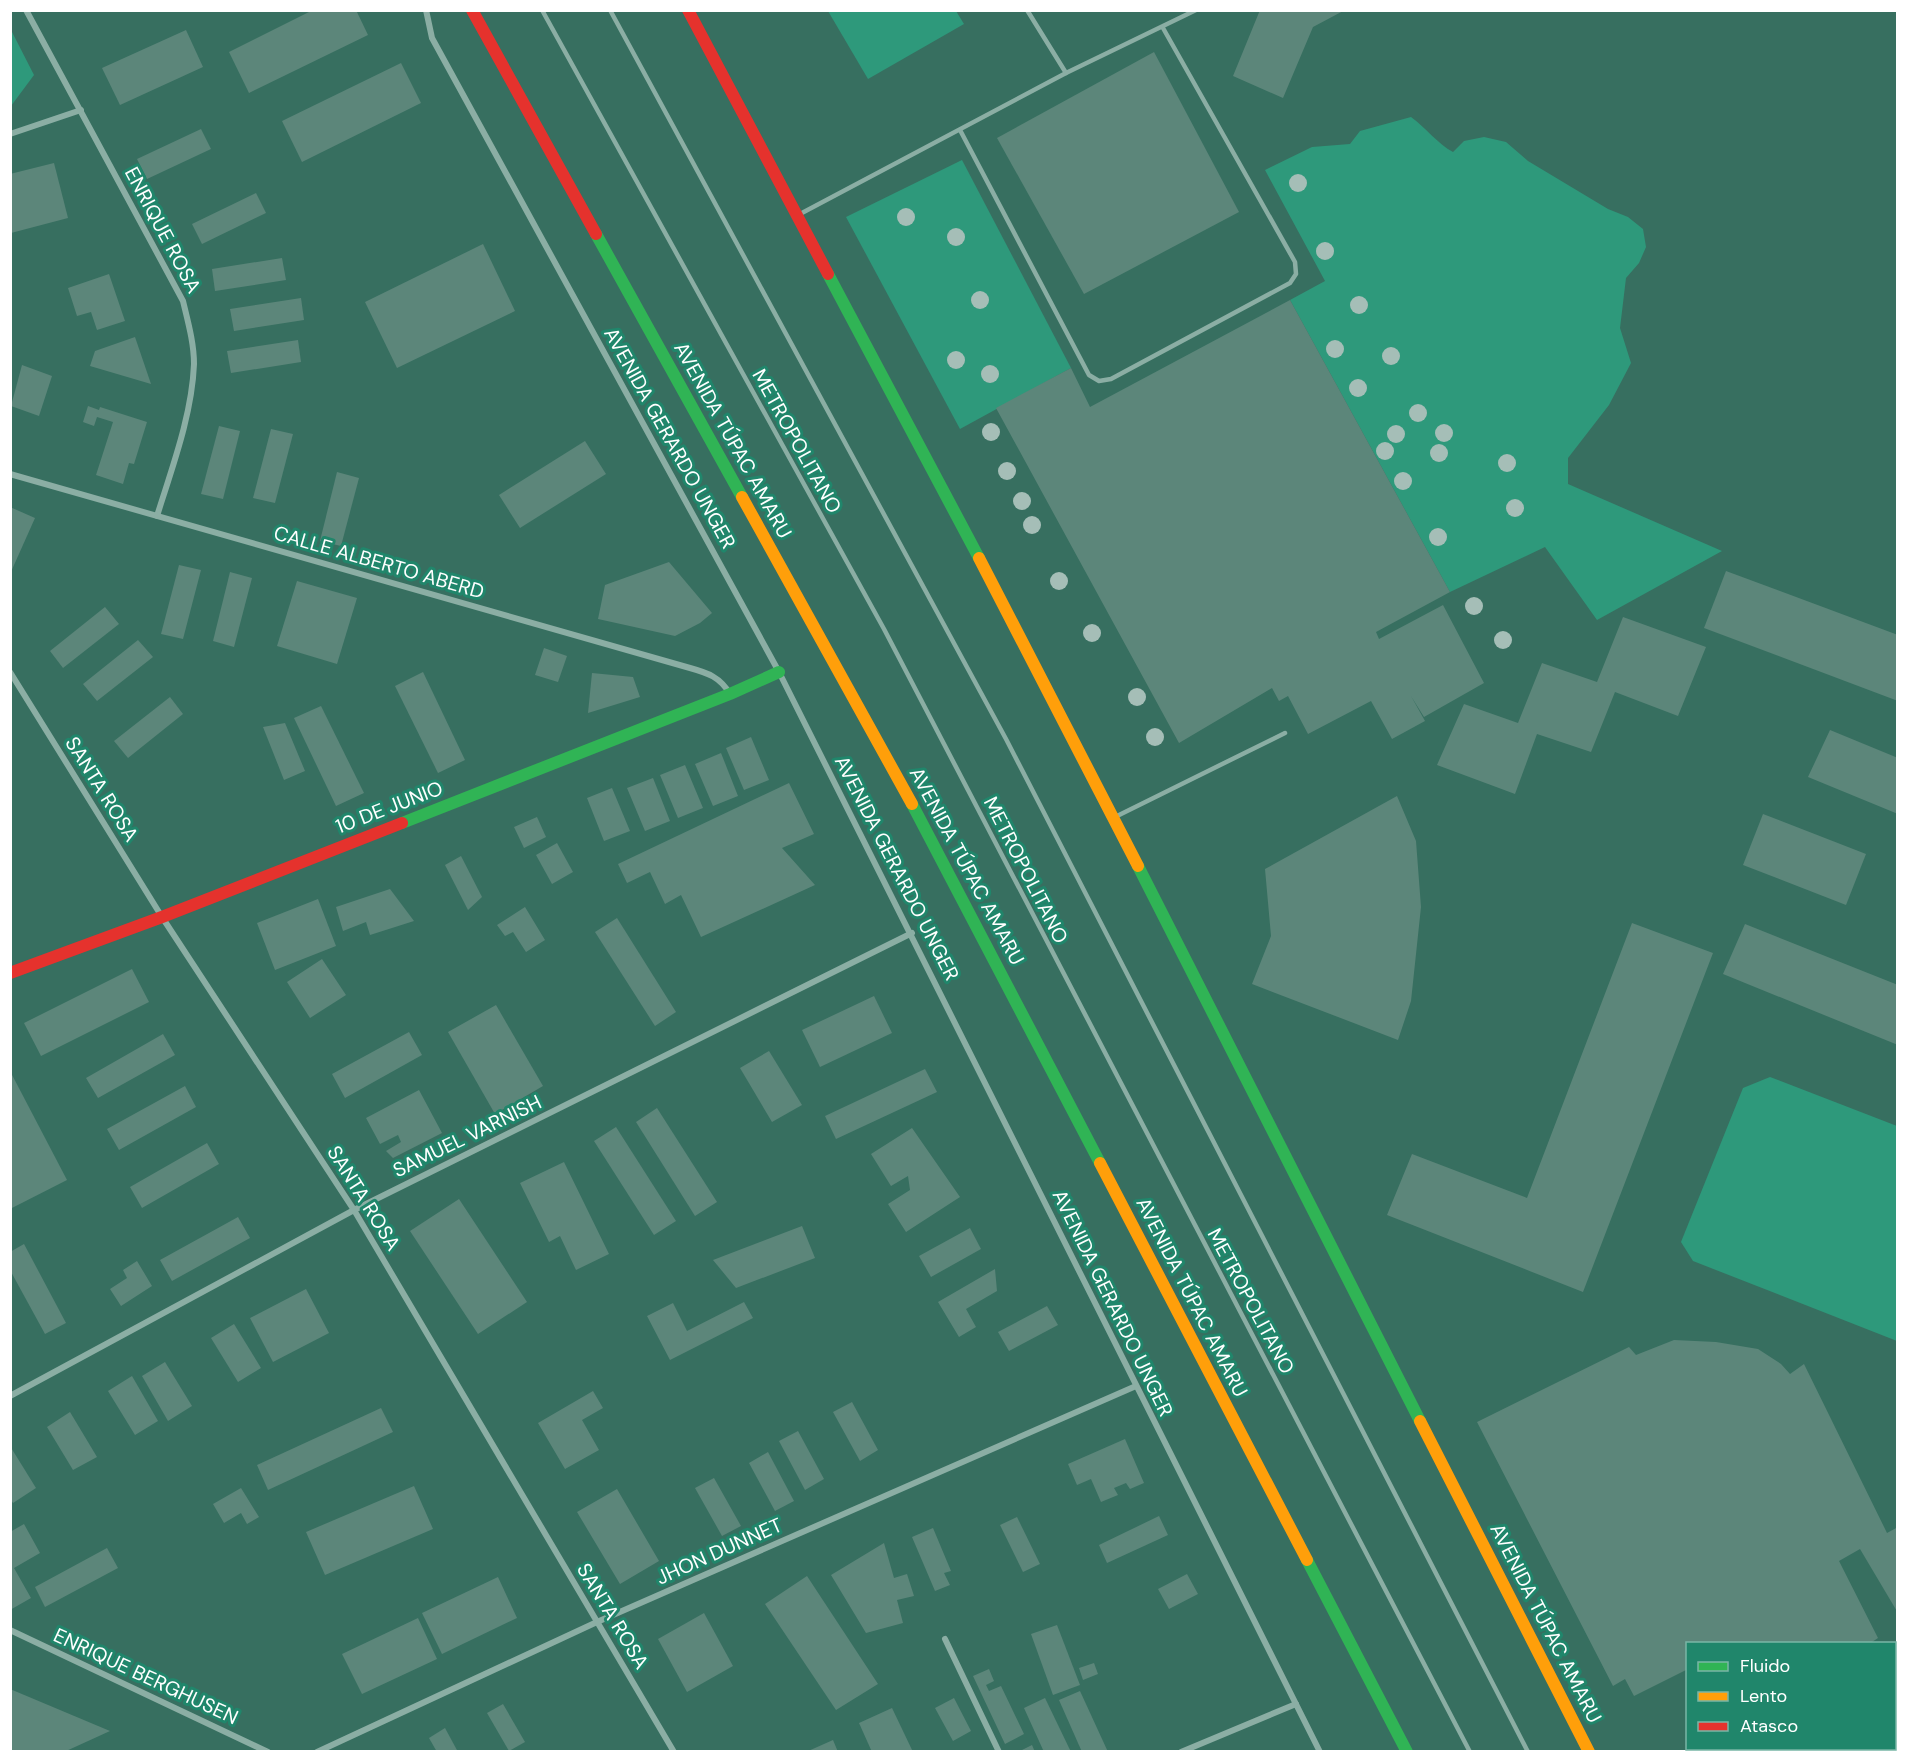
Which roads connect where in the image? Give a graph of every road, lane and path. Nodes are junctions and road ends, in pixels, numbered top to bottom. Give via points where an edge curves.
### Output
1 (26, 10) edge
2 (426, 10) edge
3 (472, 10) edge
4 (542, 10) edge
5 (610, 10) edge
6 (688, 10) edge
7 (1027, 10) edge
8 (1196, 10) edge
9 (1163, 28) junction
10 (1066, 73) junction
11 (81, 111) junction
12 (960, 130) junction
13 (10, 134) edge
14 (798, 215) junction
15 (10, 474) edge
16 (158, 516) junction
17 (10, 672) edge
18 (779, 672) junction
19 (730, 694) junction
20 (1285, 733) dead end
21 (1113, 818) junction
22 (162, 917) junction
23 (912, 933) junction
24 (10, 973) edge
25 (354, 1210) junction
26 (1136, 1386) junction
27 (10, 1395) edge
28 (597, 1622) junction
29 (10, 1630) edge
30 (945, 1639) dead end
31 (1296, 1704) junction
32 (268, 1752) edge
33 (317, 1752) edge
34 (674, 1752) edge
35 (999, 1752) edge
36 (1181, 1752) edge
37 (1320, 1752) edge
38 (1407, 1752) edge
39 (1470, 1752) edge
40 (1528, 1752) edge
41 (1589, 1752) edge

1 - 11 street, ENRIQUE ROSA
2 - 18 street, AVENIDA GERARDO UNGER via 432,38
3 - 38 main road, AVENIDA TÚPAC AMARU via 931,838
4 - 39 lane, METROPOLITANO via 884,629
5 - 40 lane, METROPOLITANO via 1006,739
6 - 14 main road, AVENIDA TÚPAC AMARU
7 - 10 lane
8 - 9 lane
9 - 10 lane
9 - 12 lane via 1295,262 1296,274 1290,283 1111,379 1099,381 1089,375
10 - 12 lane
11 - 13 street
11 - 16 street, ENRIQUE ROSA via 183,301 192,338 194,365 188,400
12 - 14 lane
14 - 21 main road, AVENIDA TÚPAC AMARU
15 - 16 street, CALLE ALBERTO ABERD
16 - 19 street, CALLE ALBERTO ABERD via 712,674
17 - 22 street, SANTA ROSA
18 - 19 main road, 10 DE JUNIO
18 - 23 street, AVENIDA GERARDO UNGER
19 - 22 main road, 10 DE JUNIO
20 - 21 lane
21 - 41 main road, AVENIDA TÚPAC AMARU
22 - 24 main road, 10 DE JUNIO
22 - 25 street, SANTA ROSA
23 - 25 street, SAMUEL VARNISH
23 - 26 street, AVENIDA GERARDO UNGER
25 - 27 street, SAMUEL VARNISH
25 - 28 street, SANTA ROSA
26 - 28 street, JHON DUNNET
26 - 31 street, AVENIDA GERARDO UNGER
28 - 33 street, JHON DUNNET
28 - 34 street, SANTA ROSA
29 - 32 street, ENRIQUE BERGHUSEN
30 - 35 street
31 - 36 street
31 - 37 street, AVENIDA GERARDO UNGER

